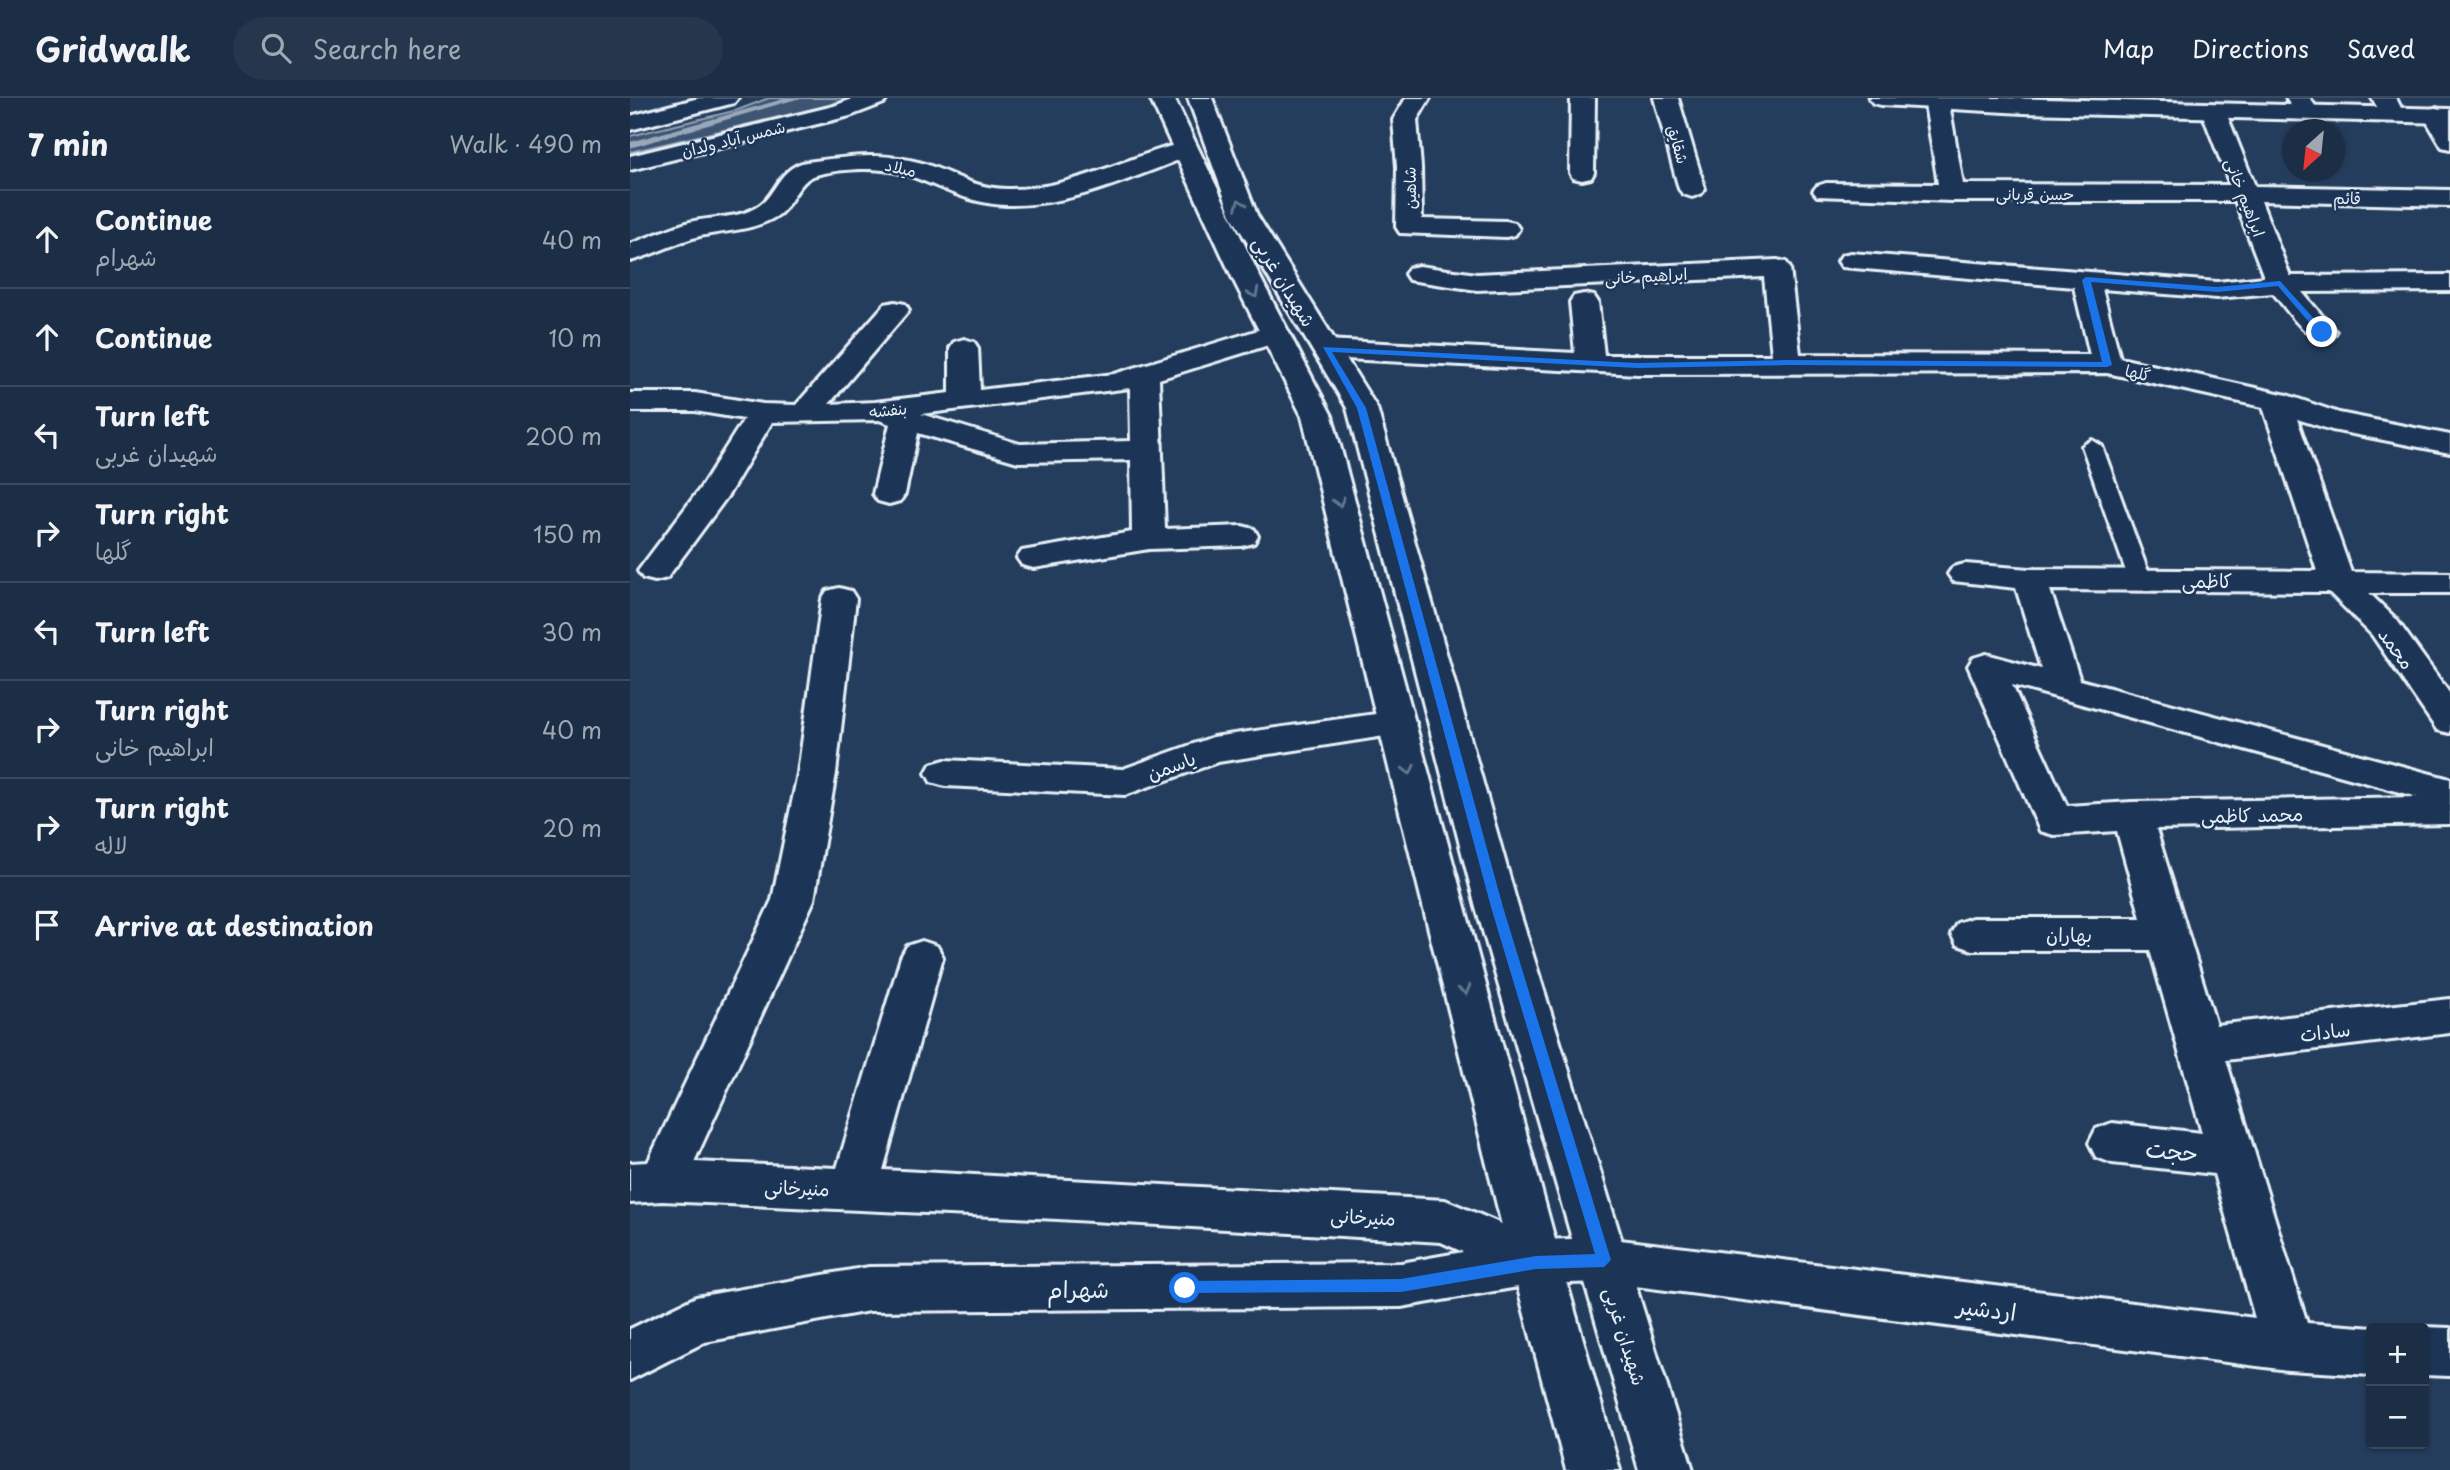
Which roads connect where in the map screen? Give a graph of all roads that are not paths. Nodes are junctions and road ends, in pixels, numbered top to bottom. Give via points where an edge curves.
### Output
1 (876, 98) edge
2 (1162, 98) edge
3 (1200, 98) edge
4 (1418, 98) edge
5 (1583, 98) edge
6 (1666, 98) edge
7 (1881, 98) edge
8 (715, 100) edge
9 (1937, 100) edge
10 (2021, 102) edge
11 (2302, 105) edge
12 (2388, 106) edge
13 (2213, 110) junction
14 (2442, 115) edge
15 (630, 123) edge
16 (2450, 142) edge
17 (1186, 149) junction
18 (630, 163) edge
19 (1582, 173) dead end
20 (1692, 189) dead end
21 (1826, 191) dead end
22 (1952, 193) junction
23 (2245, 193) junction
24 (2450, 198) edge
25 (1506, 229) dead end
26 (630, 253) edge
27 (1851, 261) dead end
28 (1419, 274) dead end
29 (2086, 280) junction
30 (2441, 283) edge
31 (2280, 284) junction
32 (1584, 302) dead end
33 (2450, 308) edge
34 (895, 310) dead end
35 (2322, 332) dead end
36 (1275, 334) junction
37 (964, 348) dead end
38 (1326, 349) junction
39 (1590, 362) junction
40 (1787, 363) junction
41 (2107, 365) junction
42 (1144, 374) junction
43 (965, 400) junction
44 (2276, 401) junction
45 (630, 402) edge
46 (876, 411) junction
47 (763, 412) junction
48 (804, 414) junction
49 (906, 420) junction
50 (2450, 444) edge
51 (2092, 446) dead end
52 (1146, 450) junction
53 (889, 494) dead end
54 (1242, 536) dead end
55 (1149, 539) junction
56 (1034, 558) dead end
57 (654, 571) dead end
58 (1965, 575) dead end
59 (2030, 579) junction
60 (2140, 580) junction
61 (2337, 581) junction
62 (2450, 583) edge
63 (839, 599) dead end
64 (2066, 688) junction
65 (2450, 721) edge
66 (1396, 723) junction
67 (945, 773) dead end
68 (2450, 792) edge
69 (2450, 810) edge
70 (2132, 816) junction
71 (1972, 934) dead end
72 (2167, 934) junction
73 (922, 957) dead end
74 (2450, 1016) edge
75 (2199, 1045) junction
76 (2112, 1143) dead end
77 (2232, 1156) junction
78 (646, 1182) edge
79 (854, 1189) junction
80 (1604, 1260) junction
81 (1536, 1262) junction
82 (2288, 1346) junction
83 (2366, 1351) edge
84 (2429, 1351) edge
85 (2450, 1352) edge
86 (630, 1356) edge
87 (1593, 1470) edge
88 (1666, 1470) edge

1 - 18 street, شمس آباد ولدان via 842,111
2 - 17 street, شهیدان غربی
38 -> 3 street, شهیدان غربی via 1244,215
4 - 25 street, شاهین via 1405,120 1409,227
5 - 19 street
6 - 20 street, شقایق
7 - 9 street
8 - 15 street
9 - 10 street
9 - 22 street
10 - 13 street
11 - 12 street
11 - 13 street
12 - 14 street
13 - 23 street, ابراهیم خانی
14 - 16 street
17 - 26 street, میلاد via 1088,185 1005,197 962,190 916,169 875,161 806,169 770,209 742,222 694,229
17 -> 36 street, شهیدان غربی
21 - 22 street, حسن قربانی
22 - 23 street, حسن قربانی
23 - 24 street, قائم
23 - 31 street, ابراهیم خانی
27 - 29 street
28 - 40 street, ابراهیم خانی via 1477,282 1777,268
29 - 31 street via 2217,290
29 - 41 street
30 - 31 street
30 - 33 street
31 - 35 street
32 - 39 street
34 - 48 street
36 - 42 street, بنفشه
36 -> 66 street, شهیدان غربی via 1317,416
37 - 43 street
38 - 39 street, گلها
38 - 80 street, شهیدان غربی via 1362,408 1497,907
39 - 40 street, گلها
40 - 41 street, گلها
41 - 44 street, گلها
42 - 43 street, بنفشه via 1117,382
42 - 52 street
43 - 46 street, بنفشه
44 - 50 street, گلها via 2332,421
44 - 61 street
45 - 47 street, بنفشه via 695,402
46 - 48 street, بنفشه
46 - 49 street
47 - 48 street, بنفشه
47 - 57 street via 713,494
49 - 52 street via 1018,453
49 - 53 street
51 - 60 lane
52 - 55 street
54 - 55 street
55 - 56 street
58 - 59 street, کاظمی
59 - 60 street, کاظمی
59 - 64 street
60 - 61 street, کاظمی
61 - 62 street, کاظمی
61 - 65 street, محمد via 2384,627
63 - 78 street, منیرخانی via 817,773 793,900
64 - 68 street
64 - 70 street, محمد کاظمی via 1986,666 2054,821
66 - 67 street, یاسمن via 1213,750 1125,782
66 -> 81 street, شهیدان غربی
69 - 70 street, محمد کاظمی
70 - 72 street
71 - 72 street, بهاران
72 - 75 street
73 - 79 street
74 - 75 street, سادات
75 - 77 street
76 - 77 street, حجت
77 - 82 street
78 - 79 street, منیرخانی
79 - 81 street, منیرخانی via 1445,1221
80 - 81 street, اردشیر
80 - 82 street, اردشیر
80 - 88 street, شهیدان غربی
81 - 86 street, شهرام via 1401,1285 869,1289 696,1320
81 - 87 street, شهیدان غربی
82 - 83 street, اردشیر
84 - 85 street

